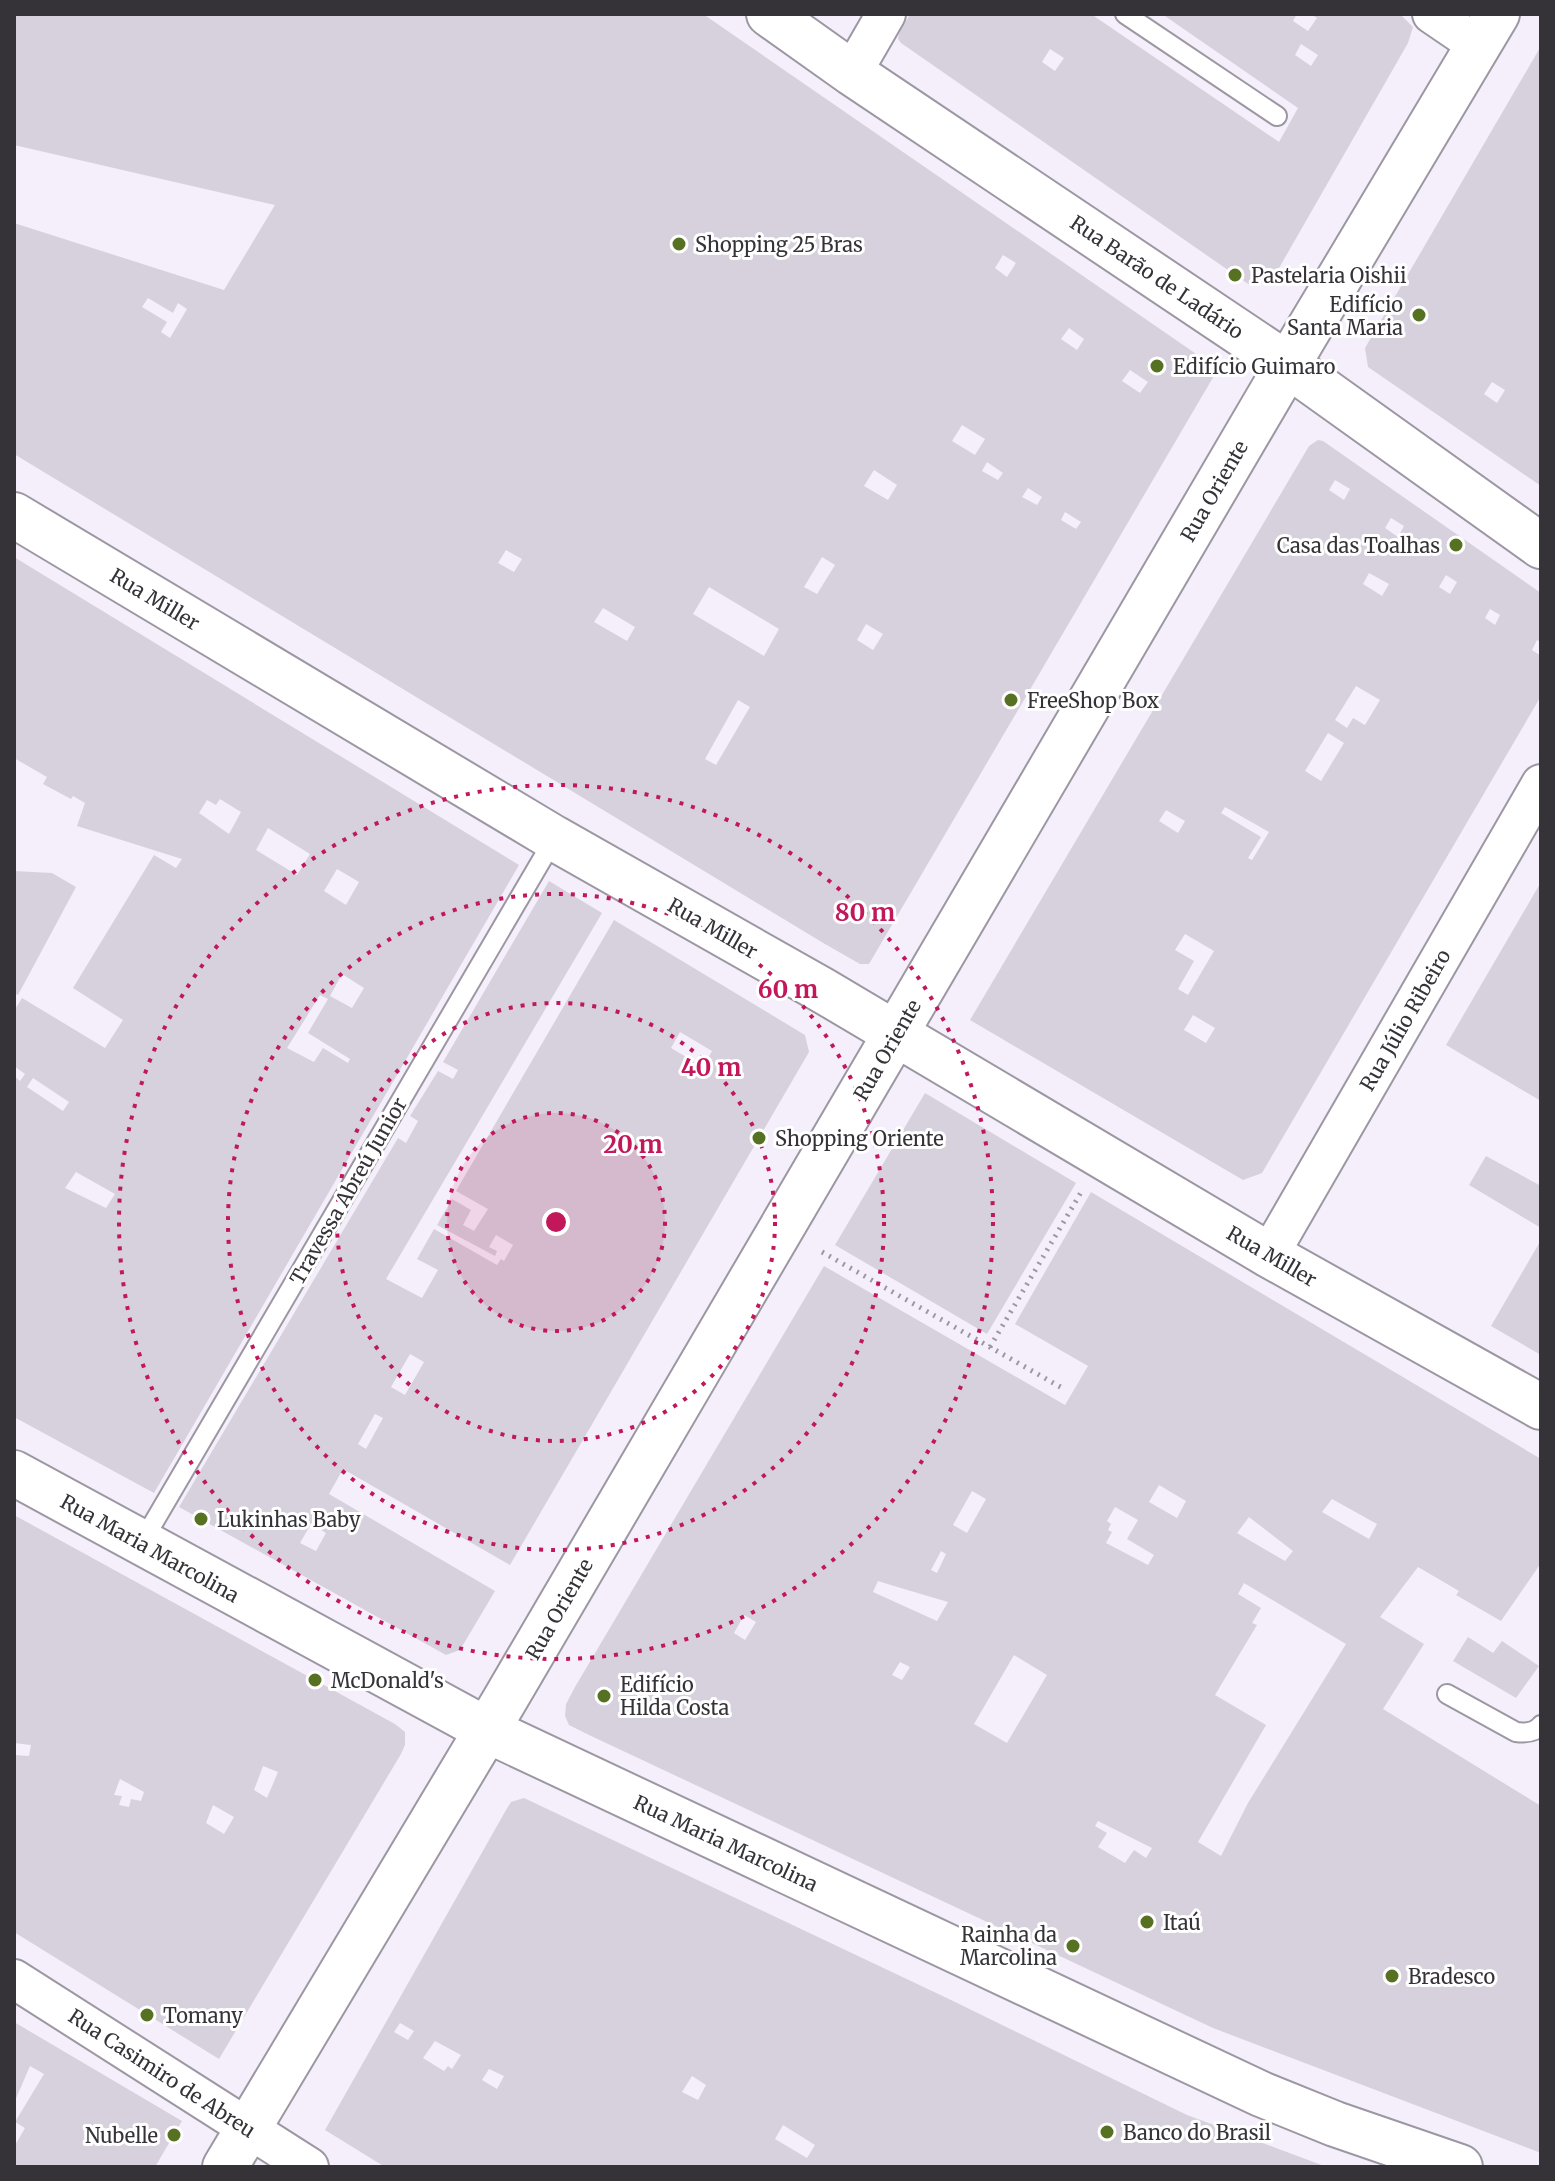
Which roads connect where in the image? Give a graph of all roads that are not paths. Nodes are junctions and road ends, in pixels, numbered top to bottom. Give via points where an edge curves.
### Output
1 (769, 14) edge
2 (886, 14) edge
3 (1125, 14) edge
4 (1432, 14) edge
5 (1488, 30) edge
6 (852, 73) junction
7 (1277, 116) dead end
8 (1288, 365) junction
9 (14, 515) edge
10 (1541, 546) edge
11 (1541, 784) edge
12 (554, 838) junction
13 (896, 1035) junction
14 (1269, 1255) junction
15 (1541, 1407) edge
16 (14, 1473) edge
17 (141, 1544) junction
18 (1447, 1694) dead end
19 (1541, 1725) edge
20 (487, 1730) junction
21 (14, 1979) edge
22 (248, 2128) junction
23 (225, 2167) edge
24 (309, 2167) edge
25 (1460, 2167) edge

1 - 6 main road, Rua Barão de Ladário
2 - 6 street
3 - 7 lane
4 - 5 street
5 - 8 main road, Rua Oriente
6 - 8 main road, Rua Barão de Ladário
8 - 10 main road, Rua Barão de Ladário
8 - 13 main road, Rua Oriente
9 - 12 main road, Rua Miller
11 - 14 street, Rua Júlio Ribeiro
12 - 13 main road, Rua Miller
12 - 17 lane, Travessa Abreú Junior
13 - 14 main road, Rua Miller
13 - 20 main road, Rua Oriente
14 - 15 main road, Rua Miller
16 - 17 main road, Rua Maria Marcolina
17 - 20 main road, Rua Maria Marcolina
18 - 19 lane via 1516,1732
20 - 22 main road, Rua Oriente
20 - 25 main road, Rua Maria Marcolina via 1261,2094
21 - 22 street, Rua Casimiro de Abreu
22 - 23 main road, Rua Oriente
22 - 24 street, Rua Casimiro de Abreu

